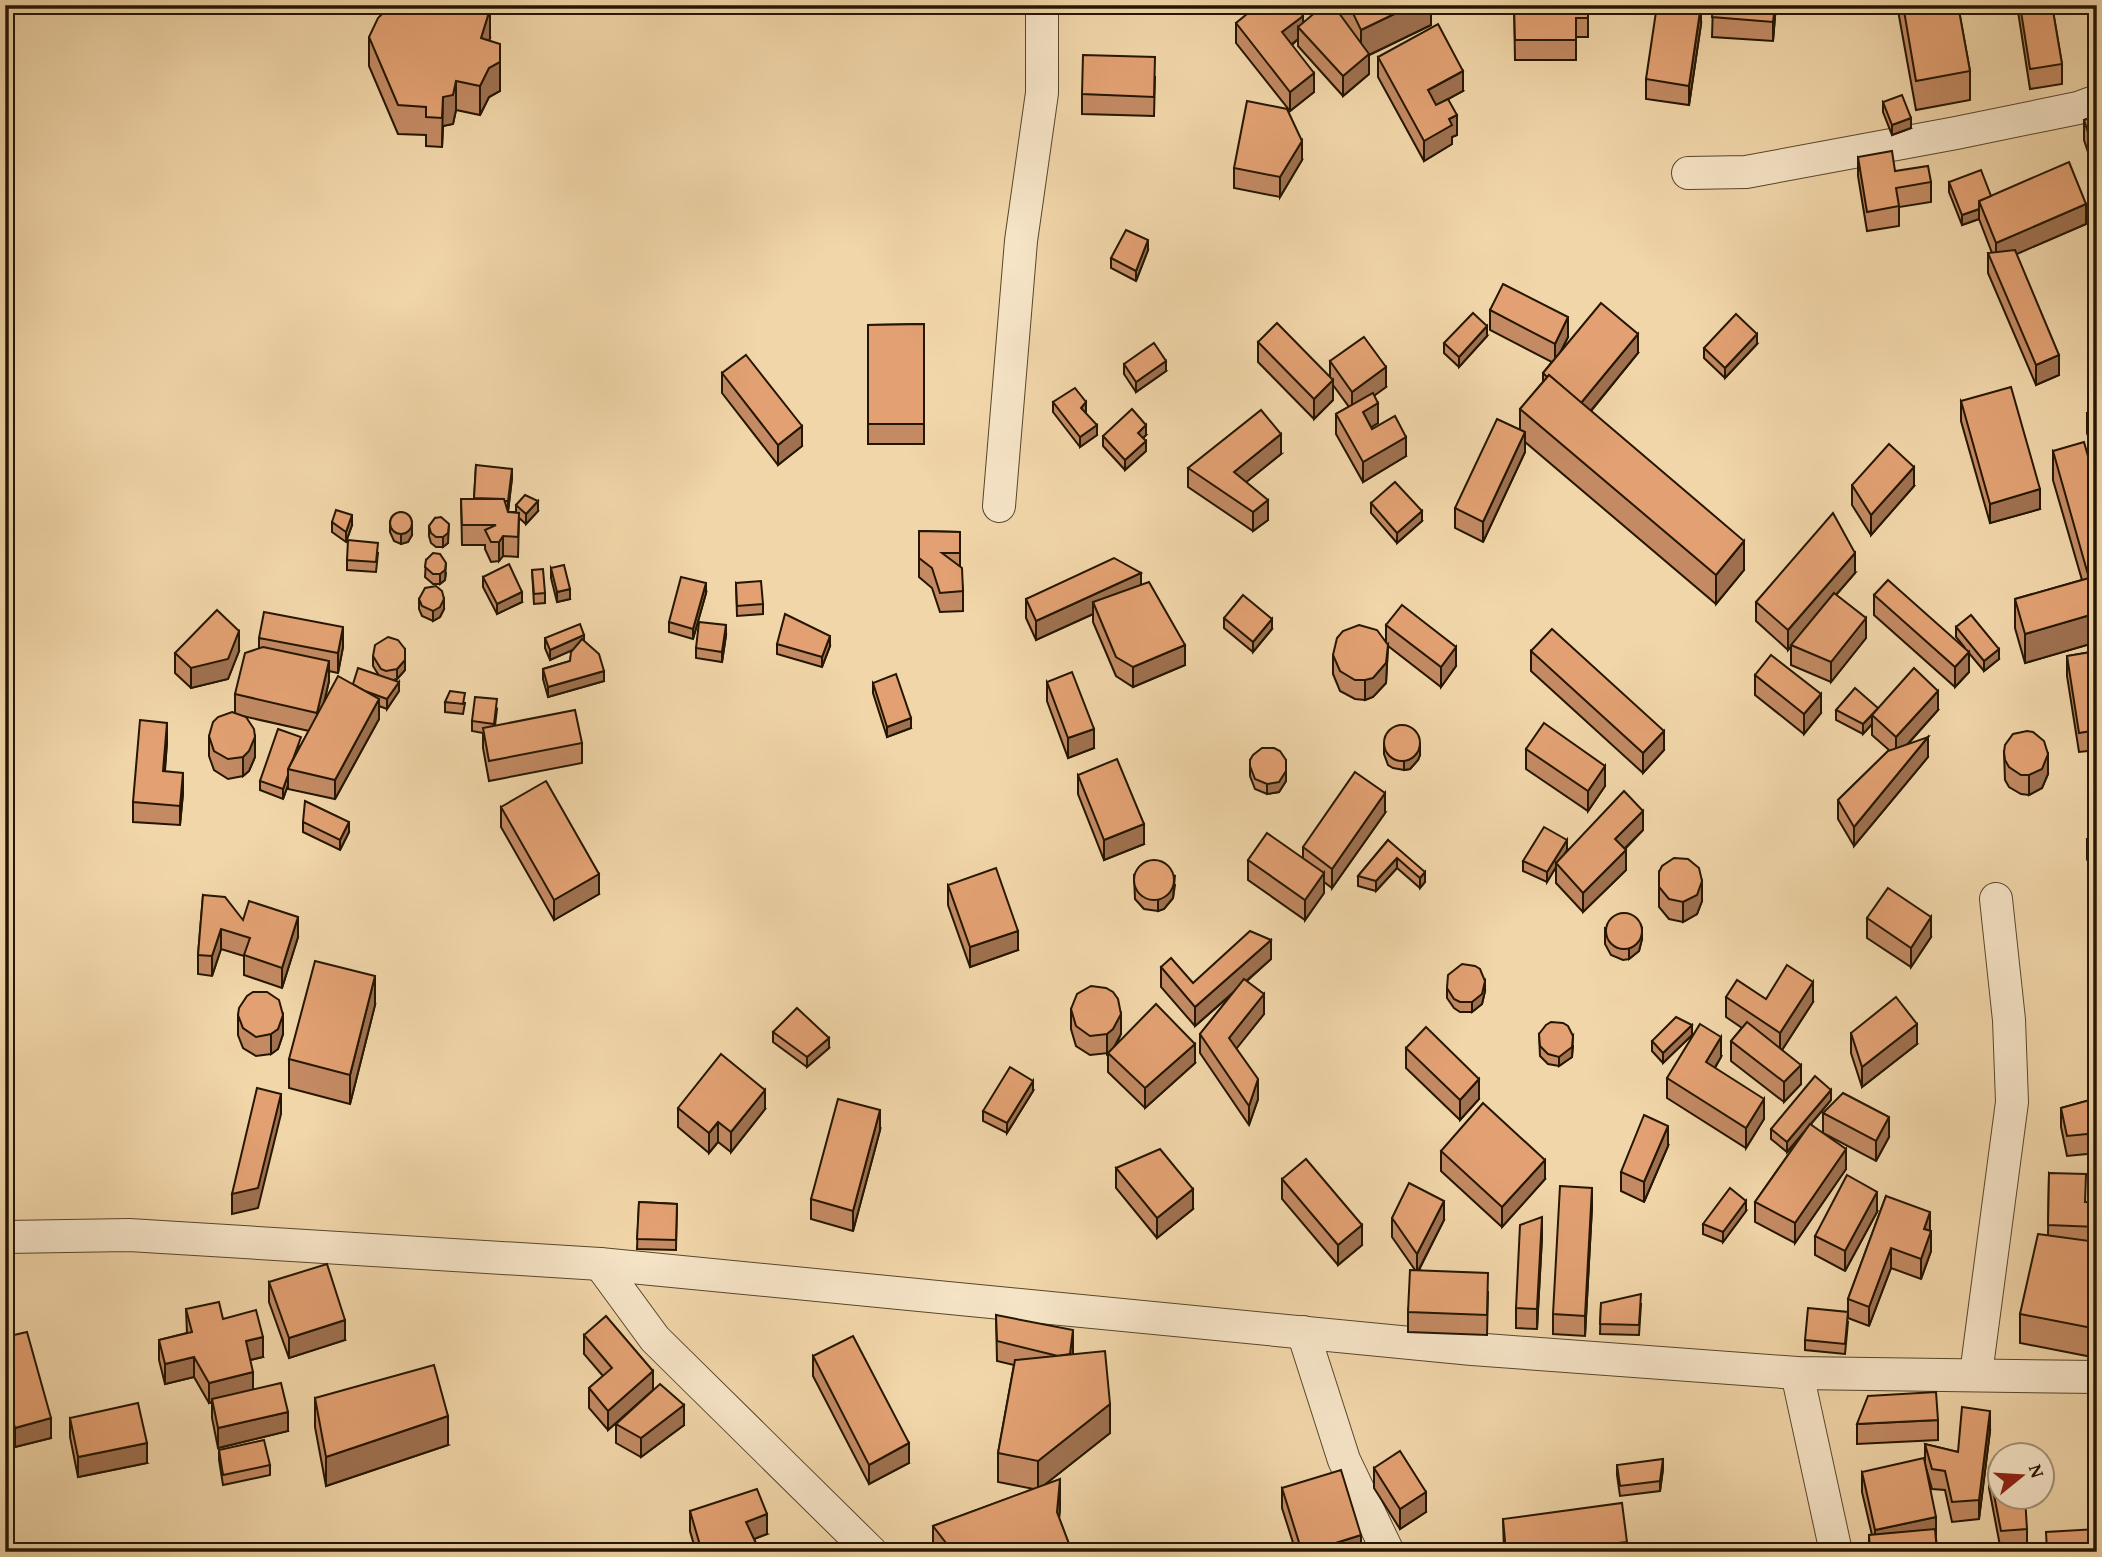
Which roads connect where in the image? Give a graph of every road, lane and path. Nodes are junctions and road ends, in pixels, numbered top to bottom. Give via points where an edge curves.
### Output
1 (1042, 5) edge
2 (2097, 101) edge
3 (1688, 173) dead end
4 (999, 506) dead end
5 (1997, 899) dead end
6 (5, 1237) edge
7 (600, 1264) junction
8 (1303, 1332) junction
9 (1797, 1373) junction
10 (1976, 1374) junction
11 (2097, 1377) edge
12 (871, 1552) edge
13 (1388, 1552) edge
14 (1836, 1552) edge

1 - 4 street via 1042,93 1021,241
2 - 3 street via 1746,172
5 - 10 street via 2012,1102
6 - 7 street via 128,1235
7 - 8 street
7 - 12 street via 655,1339
8 - 9 street
8 - 13 street via 1344,1460
9 - 10 street
9 - 14 street
10 - 11 street

